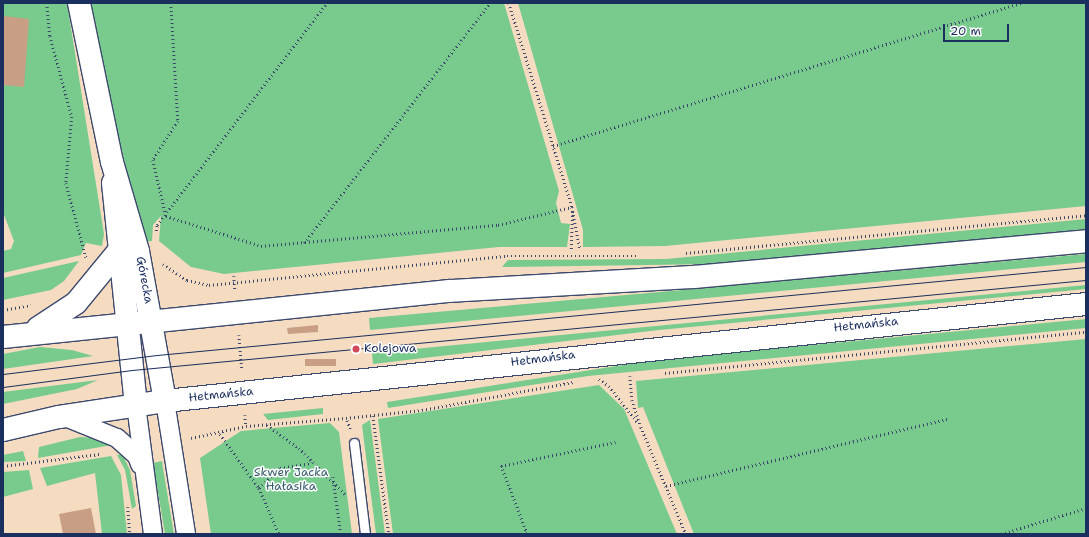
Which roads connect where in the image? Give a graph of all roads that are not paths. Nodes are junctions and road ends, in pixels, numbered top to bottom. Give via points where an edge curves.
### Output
1 (79, 3) edge
2 (112, 162) junction
3 (1086, 241) edge
4 (117, 254) junction
5 (1086, 304) edge
6 (151, 320) junction
7 (127, 322) junction
8 (32, 332) junction
9 (3, 337) edge
10 (165, 400) junction
11 (136, 405) junction
12 (59, 416) junction
13 (3, 430) edge
14 (354, 443) road end
15 (142, 469) junction
16 (153, 534) edge
17 (186, 534) edge
18 (365, 534) edge

1 - 2 main road, Górecka
2 - 4 main road, Górecka
2 - 6 main road, Górecka via 127,204
3 - 6 main road via 702,277 525,286 237,310
4 - 7 main road, Górecka
4 - 8 main road via 76,303
5 - 10 main road, Hetmańska
6 - 7 main road
6 - 10 main road, Górecka
7 - 8 main road
7 - 11 main road, Górecka
8 - 9 main road
10 - 11 main road, Hetmańska
10 - 17 street
11 - 12 main road, Hetmańska
11 - 15 street
12 - 13 main road, Hetmańska
12 - 15 street via 99,429 130,448
14 - 18 lane
15 - 16 street

